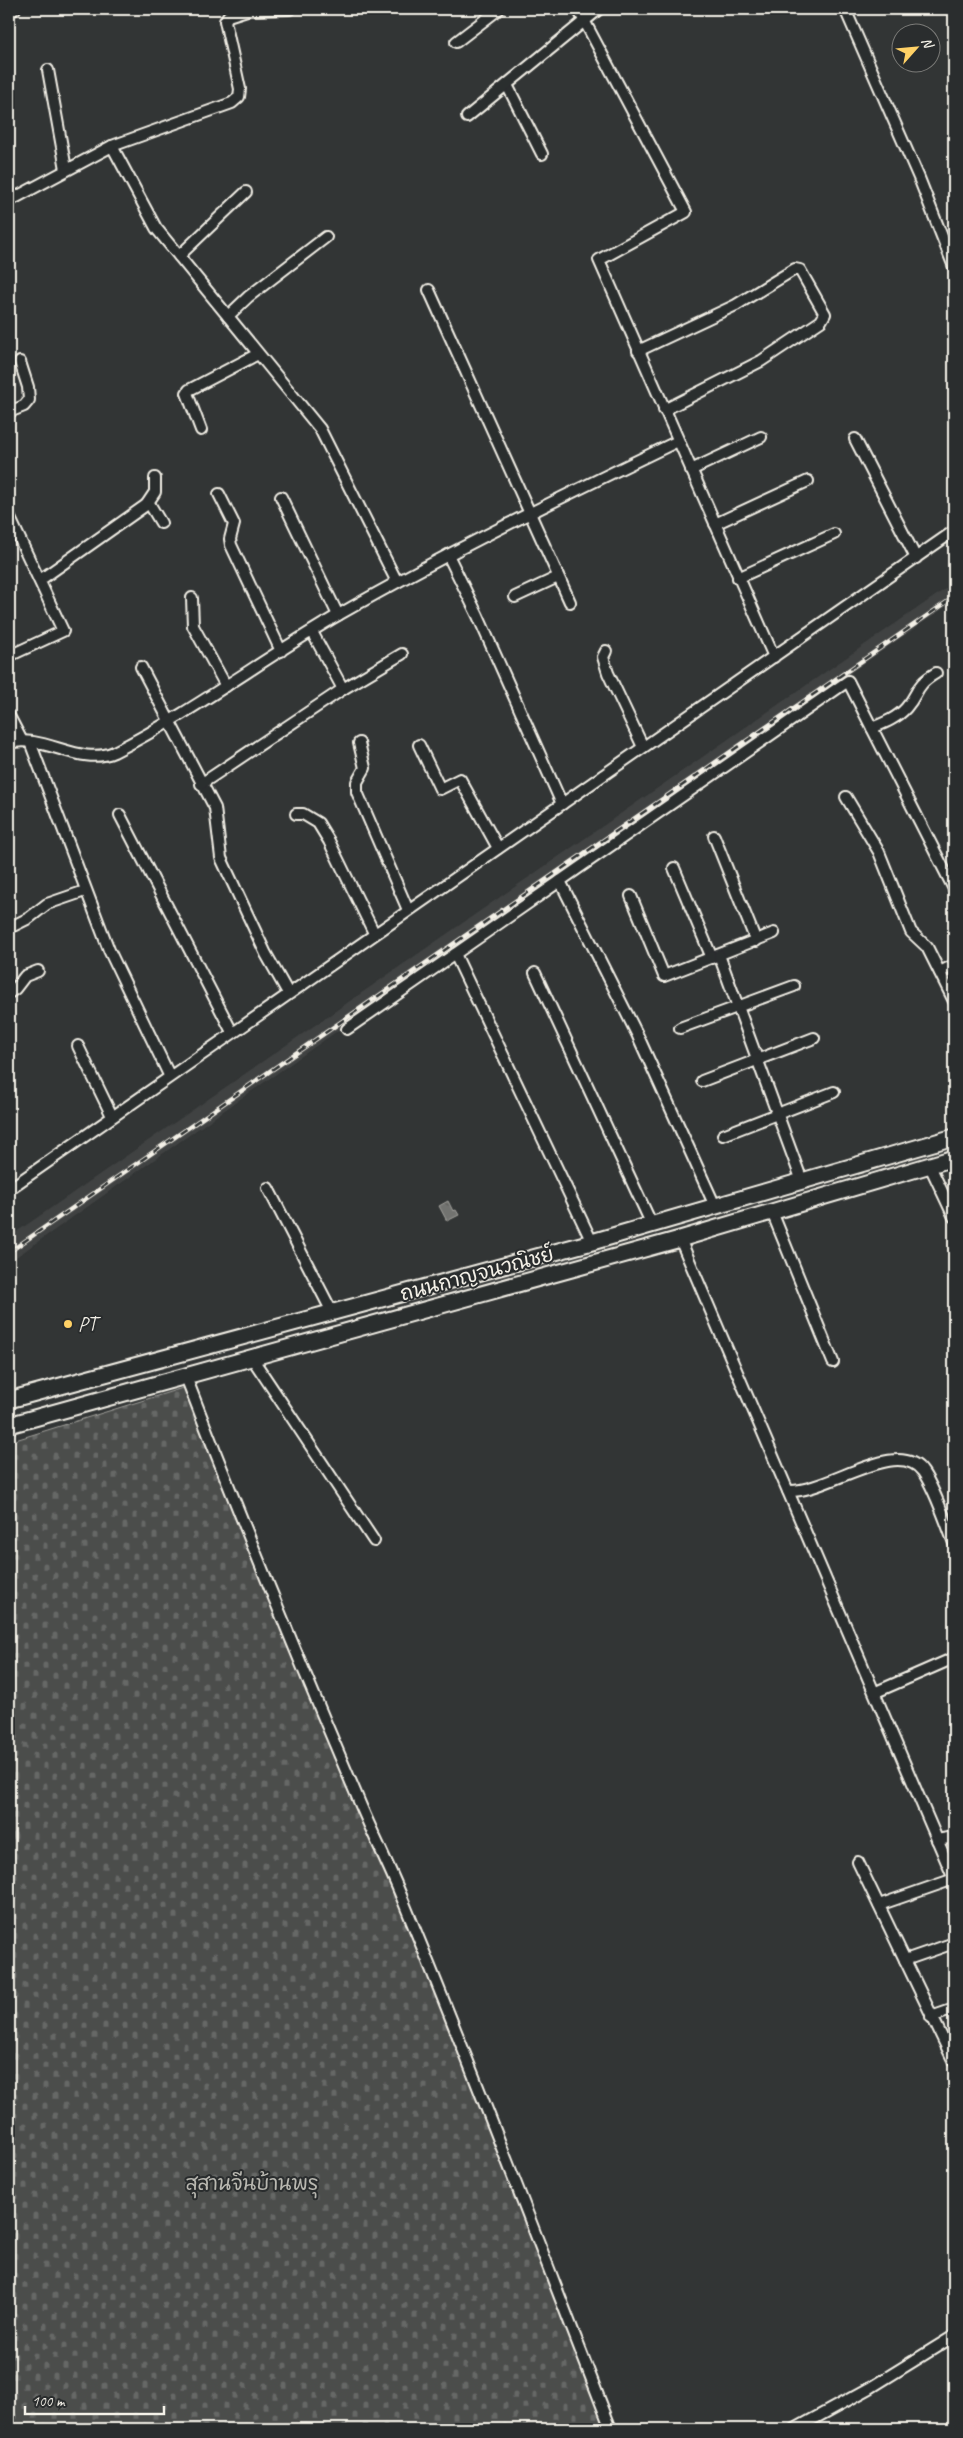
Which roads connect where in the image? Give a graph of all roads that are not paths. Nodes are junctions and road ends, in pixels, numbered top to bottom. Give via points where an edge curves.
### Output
1 (14, 9) edge
2 (290, 9) edge
3 (499, 9) edge
4 (578, 9) edge
5 (599, 9) edge
6 (845, 9) edge
7 (9, 12) edge
8 (584, 20) junction
9 (456, 42) dead end
10 (48, 70) dead end
11 (507, 85) junction
12 (466, 117) dead end
13 (112, 146) junction
14 (542, 154) dead end
15 (66, 169) junction
16 (246, 192) dead end
17 (9, 201) edge
18 (326, 237) dead end
19 (179, 256) junction
20 (954, 267) edge
21 (429, 290) dead end
22 (228, 316) junction
23 (638, 351) junction
24 (258, 354) junction
25 (20, 362) dead end
26 (664, 410) junction
27 (9, 412) edge
28 (201, 430) dead end
29 (761, 437) dead end
30 (855, 439) dead end
31 (678, 441) junction
32 (691, 470) junction
33 (156, 478) dead end
34 (808, 481) dead end
35 (219, 494) dead end
36 (281, 497) dead end
37 (147, 504) junction
38 (529, 514) junction
39 (9, 516) edge
40 (161, 523) dead end
41 (714, 524) junction
42 (954, 531) edge
43 (834, 534) dead end
44 (13, 538) edge
45 (448, 555) junction
46 (916, 558) junction
47 (558, 577) junction
48 (738, 578) junction
49 (40, 580) junction
50 (397, 582) junction
51 (515, 597) dead end
52 (192, 598) dead end
53 (570, 602) dead end
54 (338, 615) junction
55 (312, 632) junction
56 (281, 651) junction
57 (606, 651) dead end
58 (402, 654) dead end
59 (9, 655) edge
60 (774, 657) junction
61 (141, 667) dead end
62 (936, 673) dead end
63 (226, 686) junction
64 (343, 689) junction
65 (9, 716) edge
66 (169, 721) junction
67 (872, 728) junction
68 (26, 740) junction
69 (9, 743) edge
70 (359, 743) dead end
71 (419, 745) dead end
72 (643, 746) junction
73 (201, 784) junction
74 (846, 797) dead end
75 (562, 804) junction
76 (120, 814) dead end
77 (296, 814) dead end
78 (714, 836) dead end
79 (498, 848) junction
80 (674, 868) dead end
81 (560, 881) junction
82 (954, 890) edge
83 (85, 891) junction
84 (631, 896) dead end
85 (408, 910) junction
86 (9, 928) edge
87 (374, 933) junction
88 (774, 933) dead end
89 (756, 941) junction
90 (455, 954) junction
91 (715, 957) junction
92 (954, 965) edge
93 (38, 971) dead end
94 (940, 972) junction
95 (535, 973) dead end
96 (794, 986) dead end
97 (9, 993) edge
98 (288, 993) junction
99 (954, 1001) edge
100 (738, 1007) junction
101 (680, 1028) dead end
102 (347, 1029) dead end
103 (232, 1032) junction
104 (814, 1038) dead end
105 (78, 1046) dead end
106 (758, 1060) junction
107 (170, 1075) junction
108 (702, 1081) dead end
109 (834, 1092) dead end
110 (778, 1115) junction
111 (112, 1116) junction
112 (723, 1135) dead end
113 (954, 1137) edge
114 (954, 1158) edge
115 (930, 1166) junction
116 (802, 1181) junction
117 (268, 1188) dead end
118 (9, 1189) edge
119 (715, 1206) junction
120 (772, 1212) junction
121 (954, 1217) edge
122 (652, 1225) junction
123 (680, 1239) junction
124 (592, 1242) junction
125 (332, 1312) junction
126 (252, 1358) junction
127 (833, 1362) dead end
128 (186, 1377) junction
129 (9, 1400) edge
130 (9, 1425) edge
131 (788, 1491) junction
132 (374, 1541) dead end
133 (954, 1543) edge
134 (954, 1658) edge
135 (876, 1692) junction
136 (954, 1837) edge
137 (936, 1840) junction
138 (858, 1862) dead end
139 (954, 1879) edge
140 (879, 1905) junction
141 (954, 1943) edge
142 (905, 1960) junction
143 (954, 2009) edge
144 (931, 2017) junction
145 (954, 2062) edge
146 (954, 2336) edge
147 (611, 2429) edge
148 (795, 2429) edge

1 - 7 street
2 - 13 street via 247,10 228,16 225,21 240,89 239,97 232,103
3 - 9 street
4 - 8 street
5 - 8 street
6 - 20 street
8 - 11 street
8 - 23 street via 686,212 599,260
10 - 15 street
11 - 12 street
11 - 14 street
13 - 15 street
13 - 19 street via 156,228
15 - 17 street
16 - 19 street
18 - 22 street
19 - 22 street
21 - 38 street
22 - 24 street
23 - 26 street
23 - 26 street via 736,305 795,269 800,270 825,314 821,321 761,361
24 - 28 street via 187,393
24 - 50 street via 320,429
25 - 27 street via 29,400 24,406
26 - 31 street
29 - 32 street
30 - 46 street
31 - 32 street
31 - 38 street
32 - 41 street
33 - 37 street via 155,492
34 - 41 street
35 - 56 street via 234,524 231,545
36 - 54 street
37 - 40 street
37 - 49 street
38 - 45 street
38 - 47 street
39 - 44 street
41 - 48 street
42 - 46 street
43 - 48 street
44 - 49 street
45 - 50 street
45 - 75 street
46 - 60 street
47 - 51 street
47 - 53 street
48 - 60 street
49 - 59 street via 63,630
50 - 54 street
52 - 63 street via 193,626
54 - 55 street
55 - 56 street
55 - 64 street
56 - 63 street
57 - 72 street via 603,657 608,673
58 - 64 street
60 - 72 street
61 - 66 street
62 - 67 street via 919,685 902,712
63 - 66 street
64 - 73 street
65 - 68 street
66 - 68 street via 104,756
66 - 73 street
67 - 81 street via 848,681
67 - 82 street
68 - 69 street
68 - 83 street
70 - 85 street via 365,768 356,782 356,792
71 - 79 street via 440,789 460,779
72 - 75 street
73 - 98 street via 216,812 221,858
74 - 94 street via 879,852 911,932 927,947
75 - 79 street
76 - 103 street
77 - 87 street via 303,814 318,823
78 - 89 street
79 - 85 street
80 - 91 street
81 - 90 street
81 - 119 street via 637,1034
83 - 86 street via 47,904
83 - 107 street via 109,950
84 - 91 street via 664,976
85 - 87 street
87 - 98 street
88 - 89 street
89 - 91 street
90 - 102 street
90 - 124 street
91 - 100 street
92 - 94 street
93 - 97 street via 25,976
94 - 99 street
95 - 122 street
96 - 100 street
98 - 103 street
100 - 101 street
100 - 106 street
103 - 107 street
104 - 106 street
105 - 111 street
106 - 108 street
106 - 110 street
107 - 111 street
109 - 110 street
110 - 112 street
110 - 116 street
111 - 118 street
113 - 116 highway, ถนนกาญจนวณิชย์
114 - 115 highway, ถนนกาญจนวณิชย์
115 - 120 highway, ถนนกาญจนวณิชย์
115 - 121 street
116 - 119 highway, ถนนกาญจนวณิชย์
117 - 125 street
119 - 122 highway, ถนนกาญจนวณิชย์
120 - 123 highway, ถนนกาญจนวณิชย์
120 - 127 street
122 - 124 highway, ถนนกาญจนวณิชย์
123 - 126 highway, ถนนกาญจนวณิชย์
123 - 131 street
124 - 125 highway, ถนนกาญจนวณิชย์
125 - 129 highway, ถนนกาญจนวณิชย์
126 - 128 highway, ถนนกาญจนวณิชย์
126 - 132 street
128 - 130 highway, ถนนกาญจนวณิชย์
128 - 147 street via 262,1572 484,2100
131 - 133 street via 806,1490 884,1461 906,1460 925,1476
131 - 135 street
134 - 135 street
135 - 137 street
136 - 137 street
137 - 139 street
138 - 140 street
139 - 140 street
140 - 142 street
141 - 142 street
142 - 144 street
143 - 144 street
144 - 145 street
146 - 148 street

